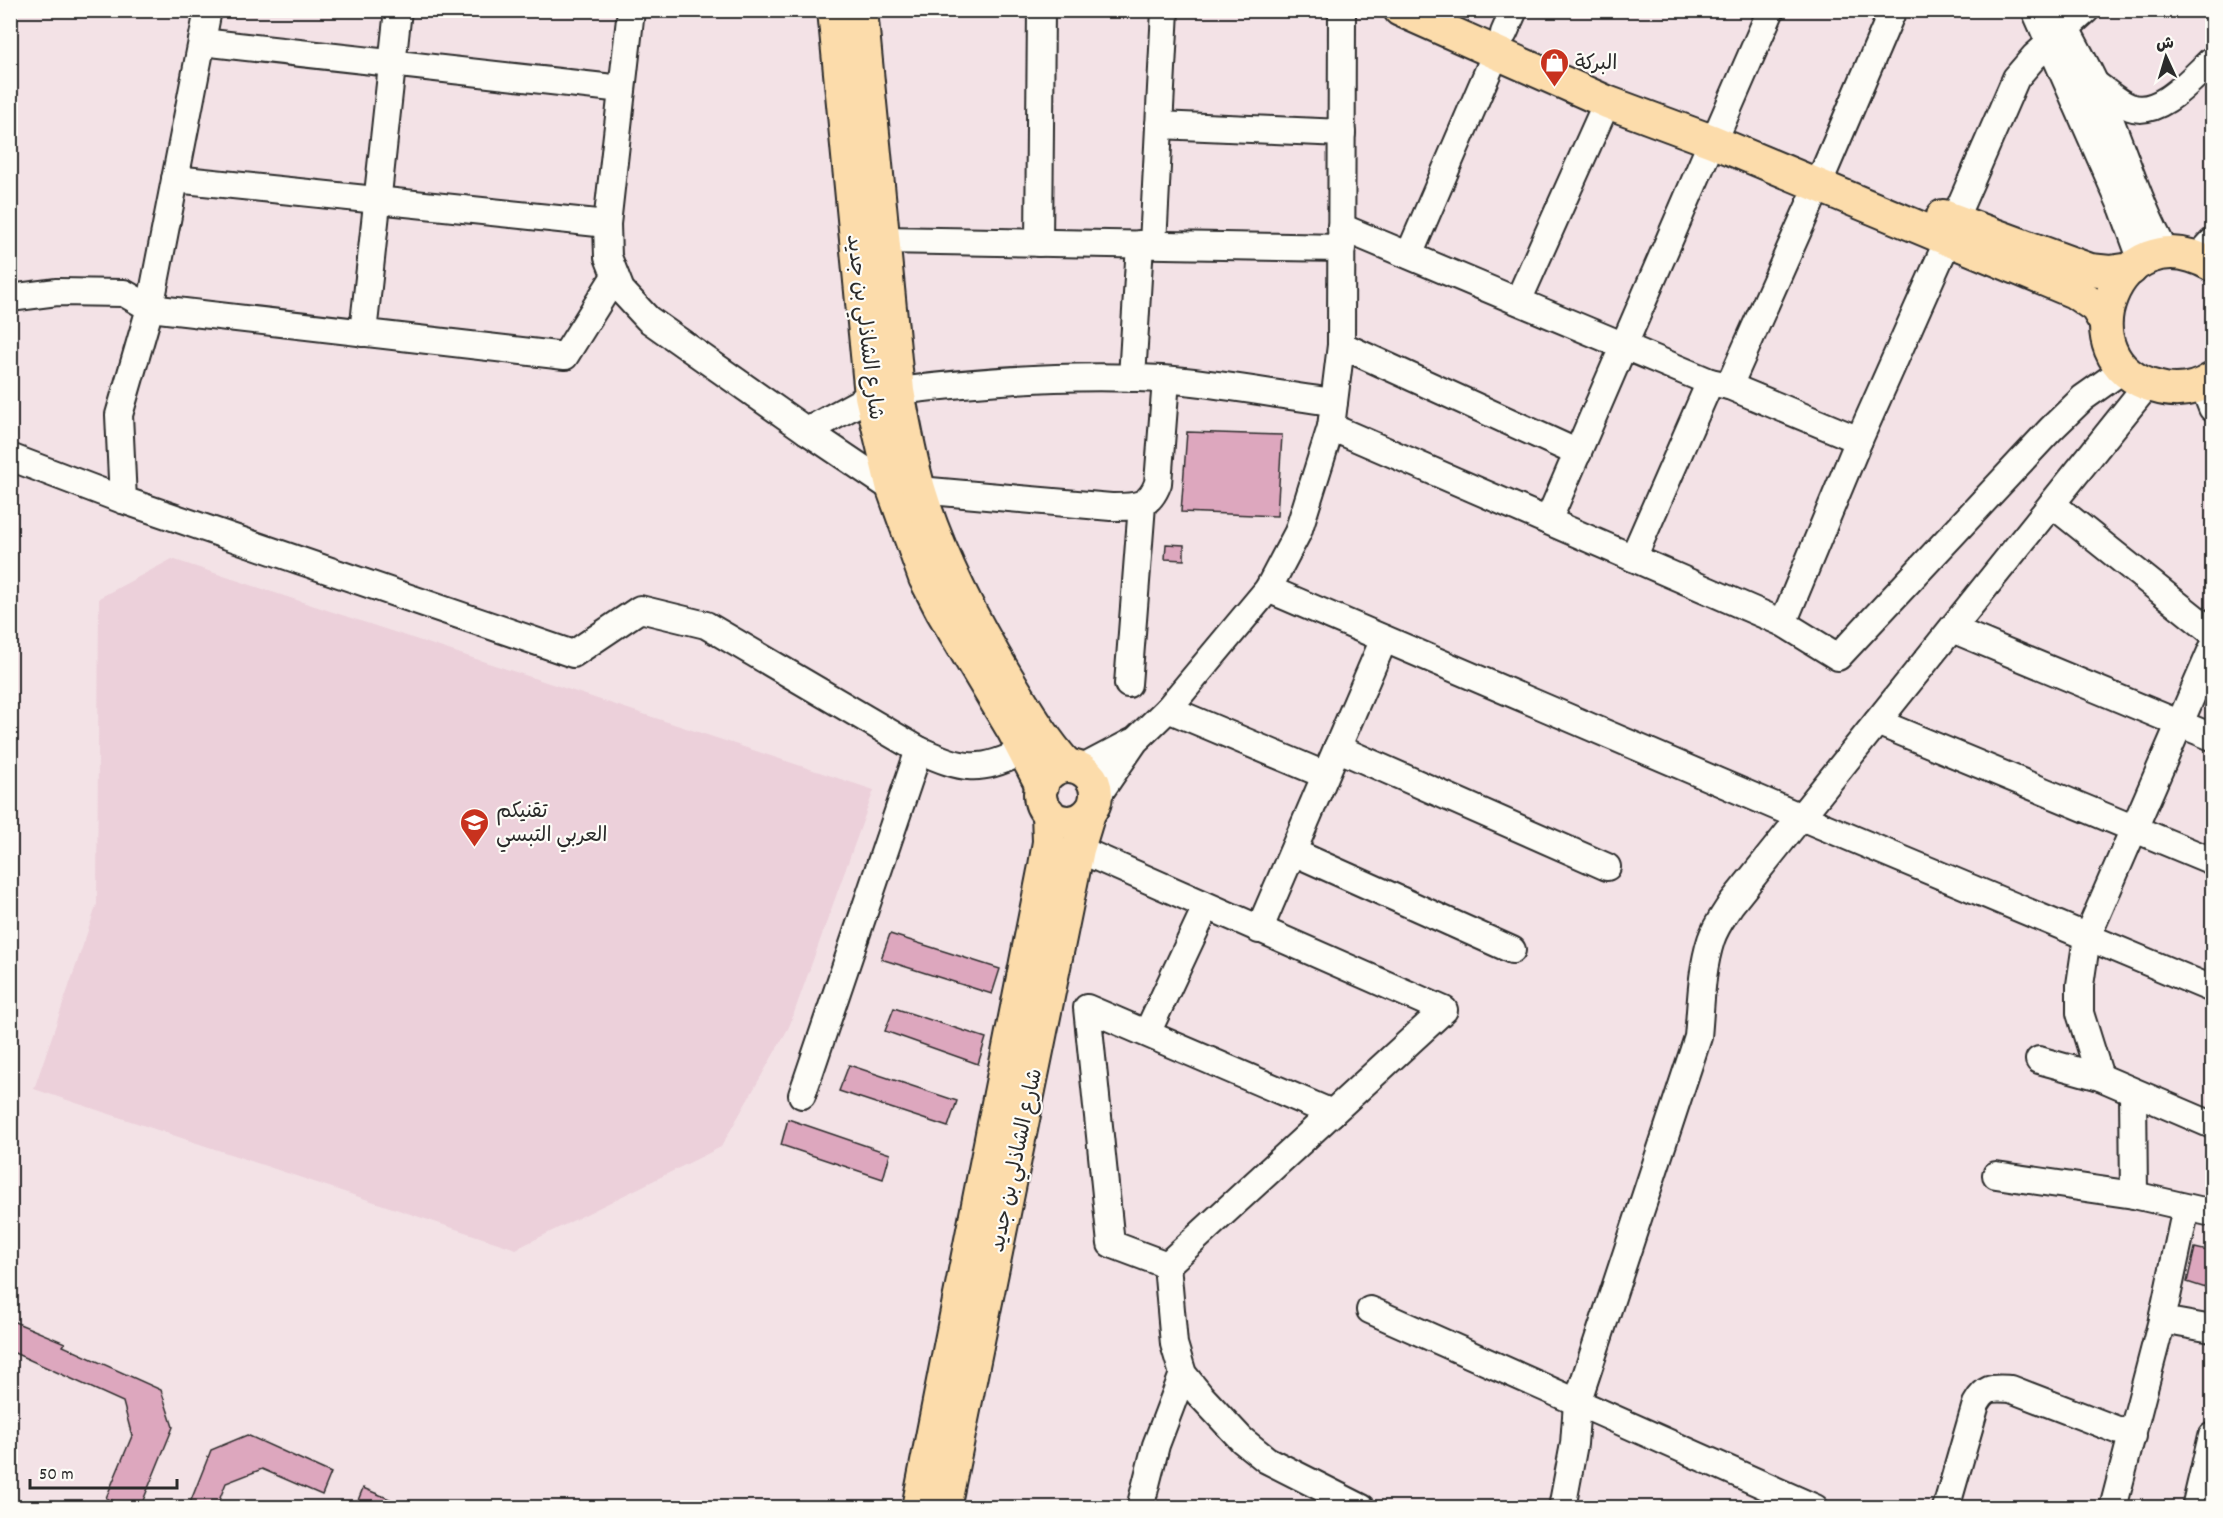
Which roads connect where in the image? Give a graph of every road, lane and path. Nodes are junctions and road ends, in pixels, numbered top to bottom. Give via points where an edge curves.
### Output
1 (208, 10) edge
2 (398, 10) edge
3 (631, 10) edge
4 (834, 10) edge
5 (861, 10) edge
6 (1041, 10) edge
7 (1165, 10) edge
8 (1342, 10) edge
9 (1400, 10) edge
10 (1452, 10) edge
11 (1771, 10) edge
12 (1893, 10) edge
13 (2035, 10) edge
14 (2086, 10) edge
15 (2057, 27) edge
16 (1505, 32) edge
17 (202, 42) junction
18 (2212, 60) edge
19 (393, 63) junction
20 (2095, 84) junction
21 (622, 89) junction
22 (1607, 102) junction
23 (1159, 125) junction
24 (1342, 133) junction
25 (1716, 134) junction
26 (175, 179) junction
27 (1821, 179) junction
28 (378, 200) junction
29 (607, 224) junction
30 (1951, 230) junction
31 (1342, 237) junction
32 (883, 240) junction
33 (1039, 243) junction
34 (1147, 244) junction
35 (1409, 255) junction
36 (2208, 255) edge
37 (2146, 261) junction
38 (615, 276) junction
39 (10, 298) edge
40 (1518, 301) junction
41 (150, 308) junction
42 (2105, 321) junction
43 (363, 333) junction
44 (1341, 345) junction
45 (1625, 346) junction
46 (2136, 377) junction
47 (1132, 378) junction
48 (1166, 380) junction
49 (1719, 384) junction
50 (2209, 391) edge
51 (884, 394) junction
52 (1334, 402) junction
53 (1331, 428) junction
54 (807, 431) junction
55 (1859, 440) junction
56 (1578, 453) junction
57 (10, 457) edge
58 (906, 490) junction
59 (123, 500) junction
60 (2052, 504) junction
61 (1142, 505) junction
62 (1548, 521) junction
63 (1633, 558) junction
64 (1268, 589) junction
65 (1783, 623) junction
66 (1952, 629) junction
67 (2212, 632) edge
68 (1384, 639) junction
69 (2212, 649) edge
70 (1128, 684) dead end
71 (1168, 709) junction
72 (1877, 722) junction
73 (2180, 724) junction
74 (2212, 737) edge
75 (1134, 741) junction
76 (1337, 748) junction
77 (919, 750) junction
78 (1023, 751) junction
79 (1074, 767) junction
80 (1325, 775) junction
81 (1045, 799) junction
82 (1092, 805) junction
83 (1801, 817) junction
84 (2134, 829) junction
85 (1078, 849) junction
86 (1293, 852) junction
87 (2212, 861) edge
88 (1607, 867) dead end
89 (1206, 907) junction
90 (1259, 930) junction
91 (2087, 937) junction
92 (1512, 950) dead end
93 (2212, 989) edge
94 (1147, 1033) junction
95 (2038, 1060) dead end
96 (2100, 1077) junction
97 (2133, 1092) junction
98 (802, 1095) dead end
99 (1332, 1113) junction
100 (2212, 1125) edge
101 (1996, 1175) dead end
102 (2134, 1195) junction
103 (2186, 1208) junction
104 (2212, 1213) edge
105 (1167, 1265) junction
106 (1371, 1310) dead end
107 (2162, 1320) junction
108 (2212, 1329) edge
109 (1183, 1374) junction
110 (1577, 1403) junction
111 (2133, 1436) junction
112 (2212, 1436) edge
113 (918, 1508) edge
114 (944, 1508) edge
115 (1140, 1508) edge
116 (1362, 1508) edge
117 (1562, 1508) edge
118 (1815, 1508) edge
119 (1946, 1508) edge
120 (2113, 1508) edge
121 (2195, 1508) edge

1 - 17 street
2 - 19 street
3 - 21 street
4 - 51 main road, شارع الشاذلي بن جديد
5 - 32 main road, شارع الشاذلي بن جديد
6 - 33 street
7 - 23 street
8 - 24 street
9 - 16 main road
10 - 16 main road
11 - 25 street
12 - 27 street
13 - 15 street
14 - 15 street
15 - 20 street
15 - 30 street via 2016,78
15 - 37 street via 2123,209
16 - 22 main road
16 - 25 main road
16 - 35 street
17 - 19 street
17 - 26 street
18 - 20 street via 2165,101 2145,110 2124,104
19 - 21 street
19 - 28 street
20 - 37 street via 2142,204
21 - 29 street
22 - 25 main road
22 - 40 street
23 - 24 street
23 - 34 street
24 - 31 street
25 - 27 main road
25 - 45 street
26 - 28 street
26 - 41 street
27 - 30 main road
27 - 49 street
28 - 29 street
28 - 43 street
29 - 38 street via 608,257
30 - 37 main road via 2090,270 2110,272
30 - 42 main road via 2082,296 2097,307
30 - 55 street
31 - 34 street
31 - 35 street
31 - 44 street
32 - 33 street
32 - 51 main road, شارع الشاذلي بن جديد
33 - 34 street
34 - 47 street
35 - 40 street
36 - 37 main road via 2182,253
37 - 42 main road via 2117,284 2108,302
38 - 43 street via 565,356
38 - 54 street via 621,290 648,319
39 - 41 street via 57,292 124,292
40 - 45 street
41 - 43 street
41 - 59 street via 119,415
42 - 46 main road via 2114,355
44 - 52 street
44 - 56 street
45 - 49 street
45 - 56 street
46 - 50 main road via 2166,390
46 - 60 street
46 - 65 street via 2083,399 2051,429 1838,657
47 - 48 street
47 - 51 street via 975,381
48 - 52 street
48 - 61 street via 1158,483 1154,496
49 - 55 street
49 - 63 street
51 - 54 street
51 - 58 main road, شارع الشاذلي بن جديد via 905,434
52 - 53 street
53 - 62 street
53 - 64 street via 1298,532
54 - 58 street
55 - 65 street
56 - 62 street
57 - 59 street
58 - 61 street via 1112,507
58 - 78 main road, شارع الشاذلي بن جديد via 925,578
58 - 79 main road, شارع الشاذلي بن جديد via 943,550 986,643 1048,743
59 - 77 street via 573,654 640,609 706,625
60 - 66 street
60 - 67 street
61 - 70 street
62 - 63 street
63 - 65 street
64 - 68 street
64 - 71 street
66 - 72 street
66 - 73 street
68 - 76 street
68 - 83 street
69 - 73 street
71 - 75 street
71 - 80 street
72 - 83 street
72 - 84 street
73 - 74 street
73 - 84 street
75 - 79 street
75 - 82 street
76 - 80 street
76 - 88 street
77 - 78 street via 962,767 984,766
77 - 98 street
78 - 81 main road, شارع الشاذلي بن جديد
79 - 81 main road via 1061,767 1048,774
79 - 82 main road via 1095,784
80 - 86 street
81 - 82 main road via 1053,817 1066,822 1080,819
81 - 113 main road, شارع الشاذلي بن جديد via 1049,842 1045,866
82 - 85 main road, شارع الشاذلي بن جديد
83 - 91 street
83 - 110 street via 1731,904 1711,940 1703,977 1698,1037
84 - 87 street
84 - 91 street
85 - 89 street
85 - 114 main road, شارع الشاذلي بن جديد
86 - 90 street
86 - 92 street
89 - 90 street
89 - 94 street
90 - 99 street via 1444,1010
91 - 93 street
91 - 96 street via 2080,1013
94 - 99 street
94 - 105 street via 1088,1008 1111,1244
95 - 96 street
96 - 97 street
97 - 100 street
97 - 102 street
99 - 105 street
101 - 102 street
102 - 103 street
103 - 104 street
103 - 107 street
105 - 109 street via 1174,1344
106 - 110 street
107 - 108 street
107 - 111 street
109 - 115 street via 1156,1444
109 - 116 street via 1242,1440 1268,1460
110 - 117 street
110 - 118 street
111 - 119 street via 2011,1389 1992,1388 1982,1393 1976,1404
111 - 120 street
112 - 121 street

